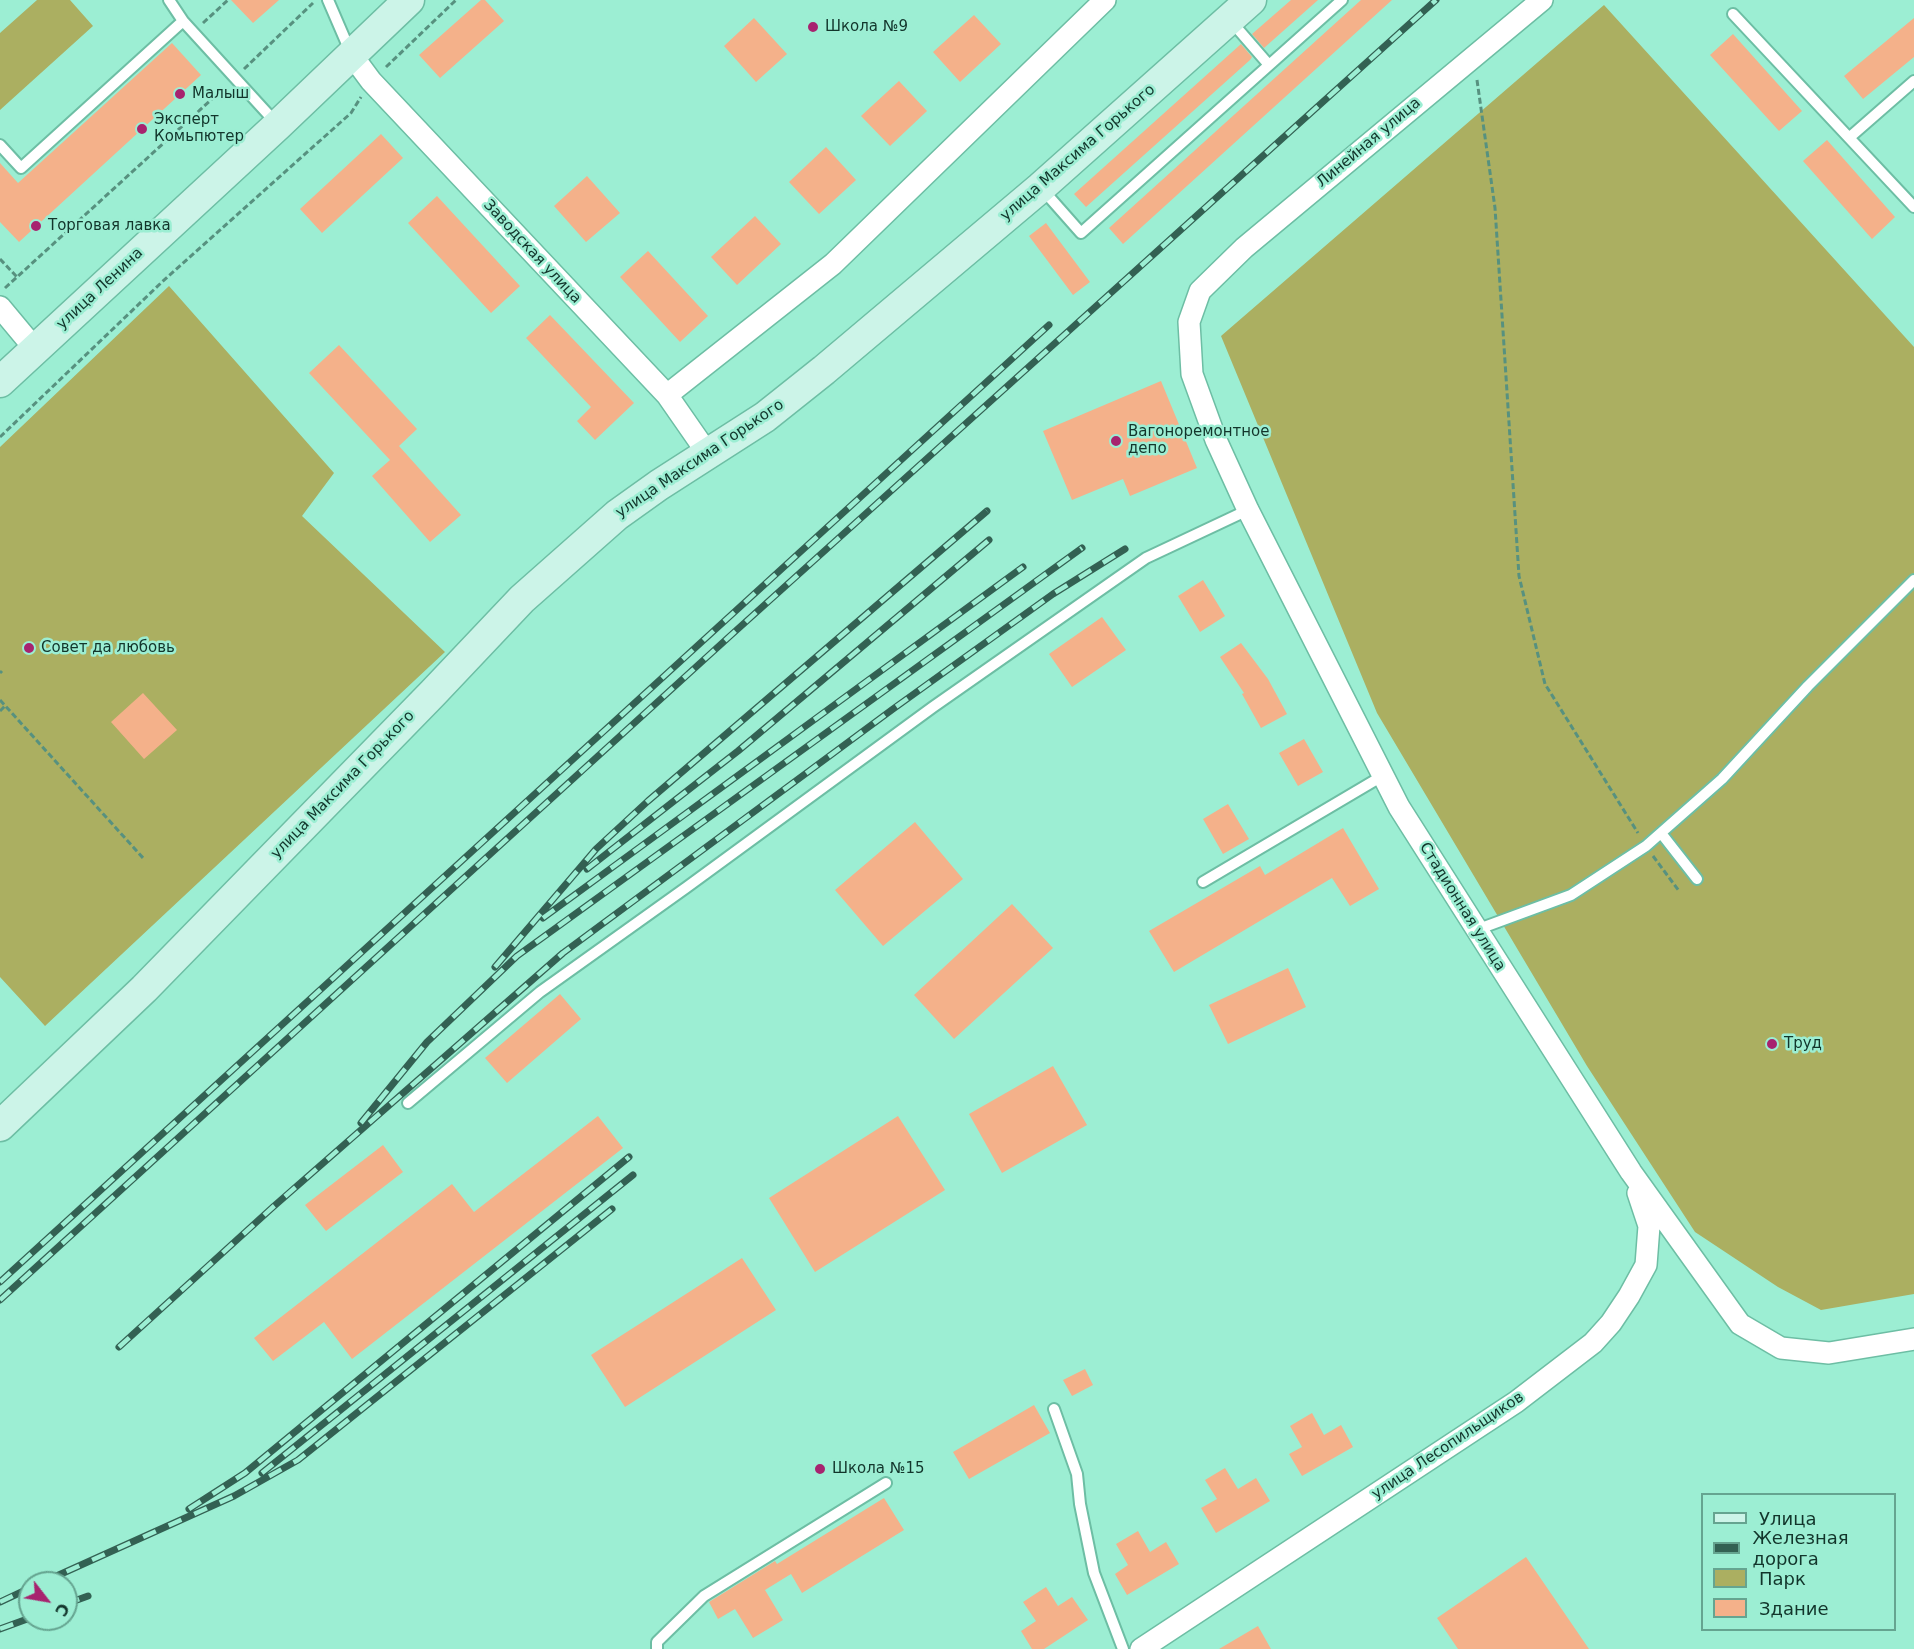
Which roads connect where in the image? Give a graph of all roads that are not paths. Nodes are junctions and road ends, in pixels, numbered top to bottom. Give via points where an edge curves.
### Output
1 (169, 0) edge
2 (328, 0) edge
3 (410, 0) edge
4 (1105, 0) edge
5 (1342, 0) edge
6 (1542, 0) edge
7 (1240, 10) edge
8 (1733, 14) dead end
9 (183, 21) junction
10 (351, 54) junction
11 (1269, 65) junction
12 (1914, 81) edge
13 (278, 125) junction
14 (1850, 137) junction
15 (0, 145) edge
16 (1040, 188) junction
17 (1914, 207) edge
18 (1200, 291) joint
19 (0, 307) edge
20 (35, 349) junction
21 (0, 381) edge
22 (667, 395) junction
23 (708, 454) junction
24 (1248, 510) junction
25 (1914, 580) edge
26 (1384, 776) junction
27 (1661, 833) junction
28 (1696, 879) dead end
29 (1203, 882) dead end
30 (1476, 930) junction
31 (408, 1103) dead end
32 (0, 1126) edge
33 (1631, 1172) junction
34 (1914, 1339) edge
35 (1054, 1409) dead end
36 (886, 1484) dead end
37 (657, 1649) edge
38 (1123, 1649) edge
39 (1141, 1649) edge

1 - 9 lane
2 - 10 lane
3 - 10 street, улица Ленина
4 - 22 street via 833,264
5 - 11 lane
6 - 18 street, Линейная улица via 1244,248
7 - 11 lane
7 - 16 street, улица Максима Горького
8 - 14 lane
9 - 13 lane
9 - 15 lane via 21,168
10 - 13 street, улица Ленина
10 - 22 street, Заводская улица via 371,81
11 - 16 lane via 1081,233
12 - 14 lane
13 - 20 street, улица Ленина
14 - 17 lane
16 - 23 street, улица Максима Горького via 765,417
18 - 24 street, Стадионная улица via 1189,322 1192,375
19 - 20 street
20 - 21 street, улица Ленина
22 - 23 street, Заводская улица
23 - 32 street, улица Максима Горького via 617,515 522,599 144,989
24 - 26 street, Стадионная улица
24 - 31 lane via 1146,558 933,707 540,992
25 - 27 lane via 1722,779
26 - 29 lane
26 - 30 street, Стадионная улица via 1399,807
27 - 28 lane
27 - 30 lane via 1571,895
30 - 33 street, Стадионная улица
33 - 34 street, Стадионная улица via 1740,1324 1750,1330 1781,1348 1829,1353
33 - 39 street, улица Лесопильщиков via 1649,1226 1646,1265 1611,1323 1593,1343 1516,1402
35 - 38 lane via 1077,1474 1094,1574
36 - 37 lane via 704,1596 657,1642

